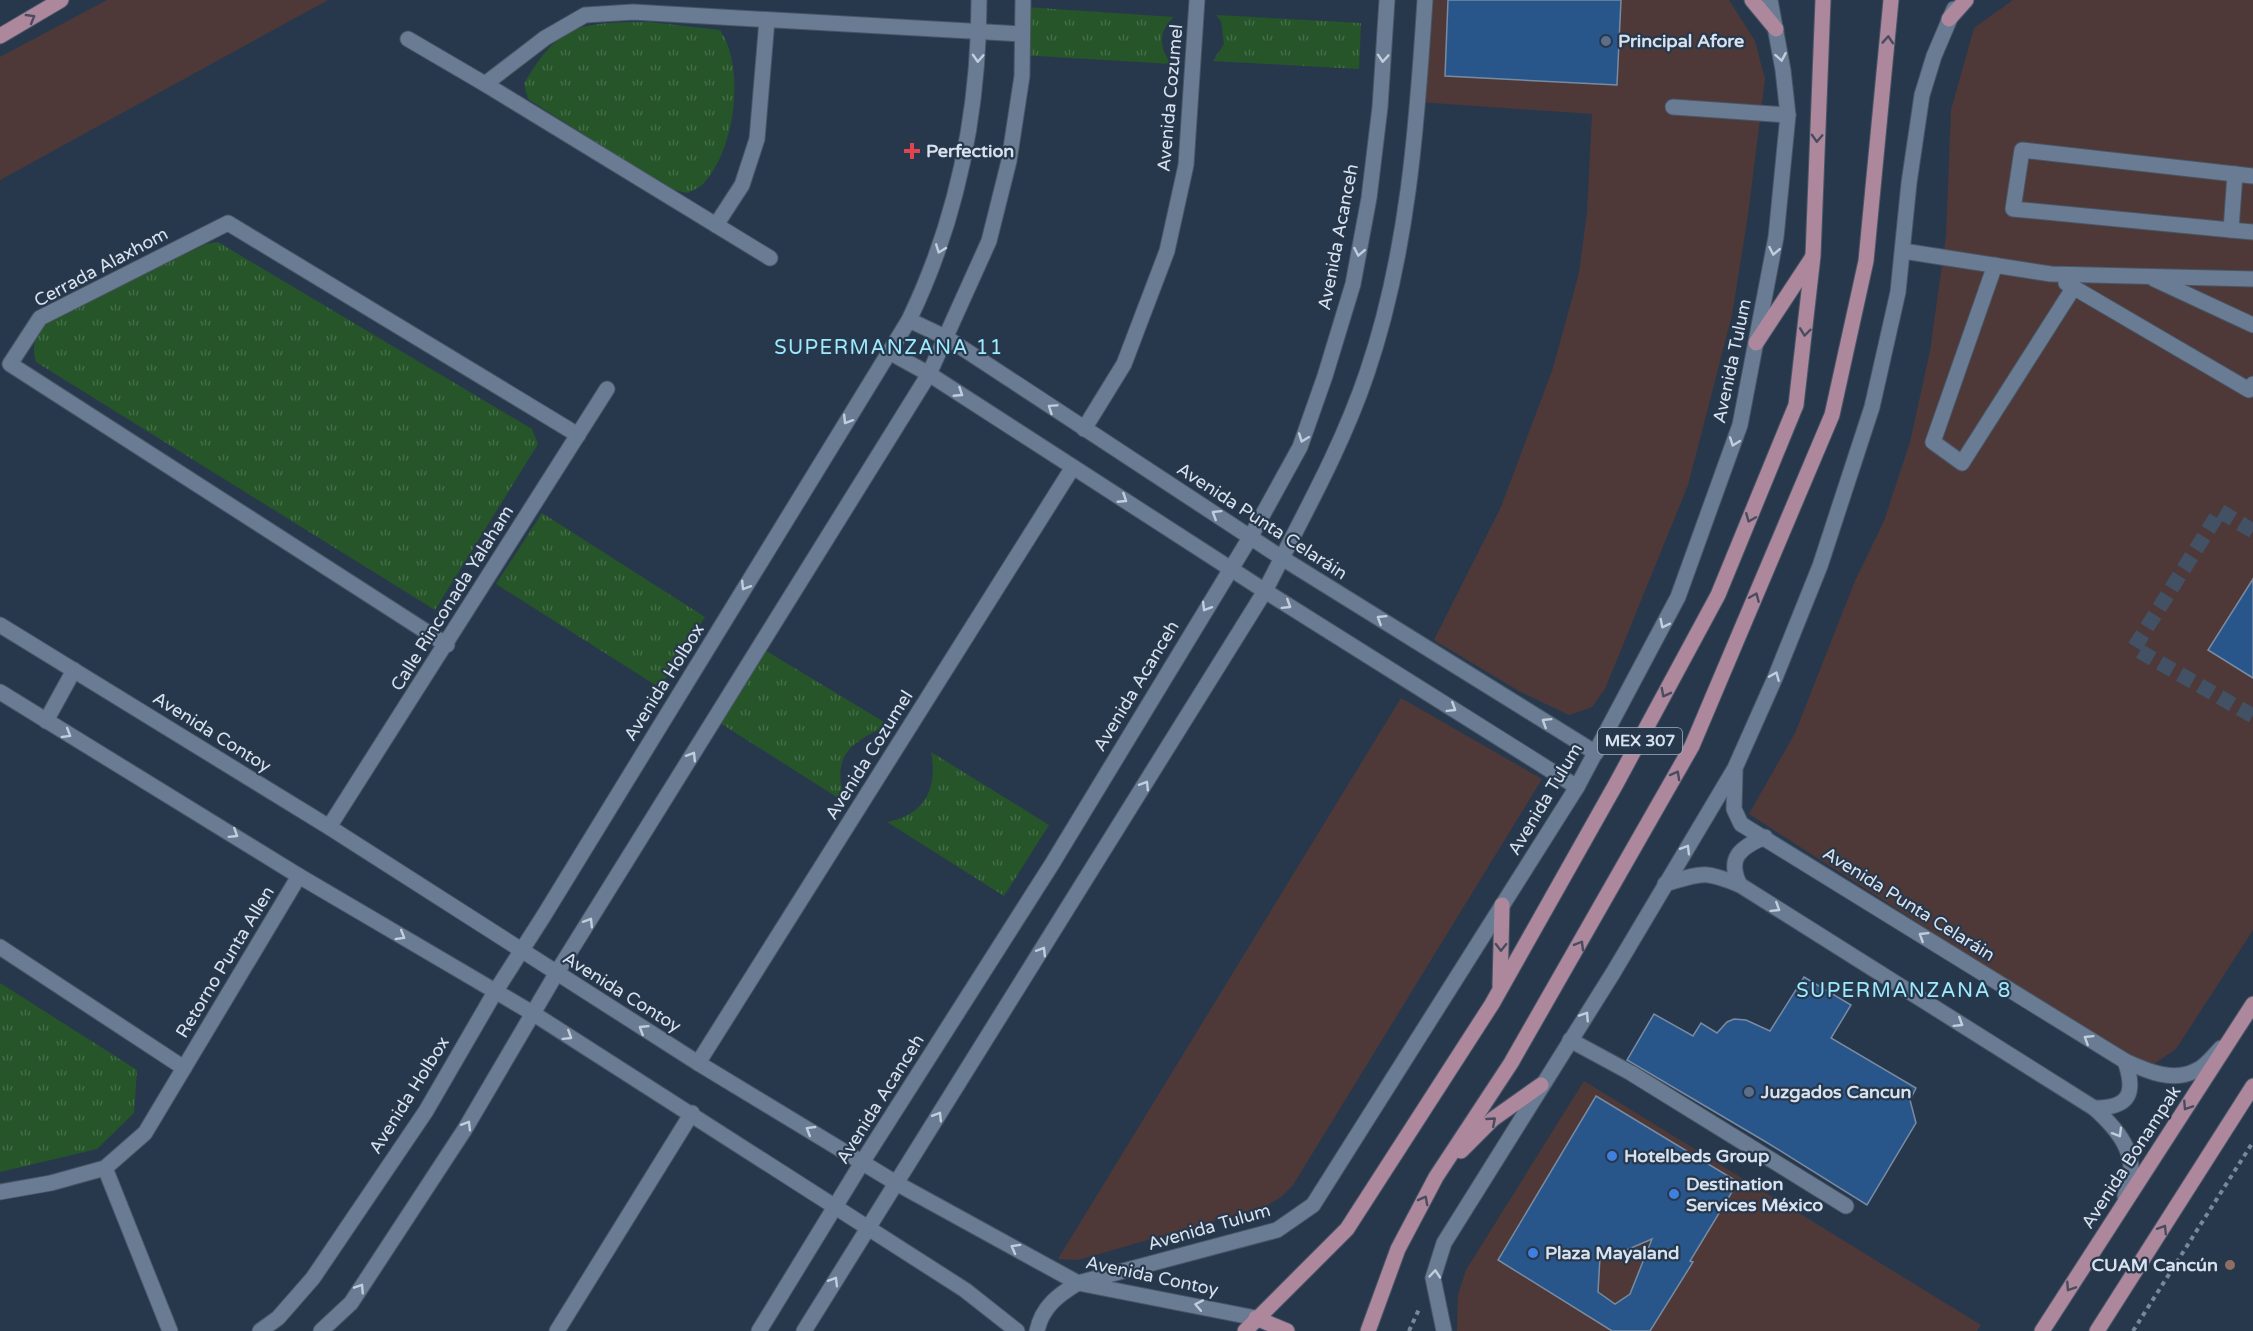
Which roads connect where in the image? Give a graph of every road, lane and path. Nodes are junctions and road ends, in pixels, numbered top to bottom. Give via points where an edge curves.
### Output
1 (62, 0) edge
2 (979, 0) edge
3 (1023, 0) edge
4 (1197, 0) edge
5 (1387, 0) edge
6 (1425, 0) edge
7 (1752, 0) edge
8 (1770, 0) edge
9 (1823, 0) edge
10 (1891, 0) edge
11 (1958, 0) edge
12 (1966, 0) edge
13 (1949, 19) junction
14 (767, 20) junction
15 (1776, 29) junction
16 (979, 32) junction
17 (1022, 34) junction
18 (0, 36) edge
19 (408, 39) dead end
20 (485, 84) junction
21 (1672, 107) dead end
22 (1788, 115) junction
23 (2235, 174) junction
24 (2253, 176) edge
25 (716, 225) junction
26 (2230, 230) junction
27 (2253, 232) edge
28 (1903, 251) junction
29 (1814, 255) junction
30 (770, 258) dead end
31 (1995, 265) junction
32 (2051, 274) junction
33 (2149, 277) junction
34 (2253, 279) edge
35 (2074, 288) junction
36 (909, 320) junction
37 (2253, 325) edge
38 (947, 338) junction
39 (1756, 343) junction
40 (891, 353) junction
41 (929, 374) junction
42 (2253, 384) edge
43 (608, 389) dead end
44 (1084, 429) junction
45 (578, 435) junction
46 (1073, 467) junction
47 (1251, 536) junction
48 (1282, 558) junction
49 (1230, 568) junction
50 (1265, 591) junction
51 (0, 625) edge
52 (447, 645) junction
53 (74, 670) junction
54 (0, 692) edge
55 (46, 721) junction
56 (1596, 753) junction
57 (1735, 768) junction
58 (1577, 787) junction
59 (329, 827) junction
60 (1765, 837) junction
61 (299, 876) junction
62 (1665, 884) junction
63 (1740, 885) junction
64 (1502, 905) junction
65 (0, 947) edge
66 (520, 950) junction
67 (556, 974) junction
68 (1500, 989) junction
69 (495, 992) junction
70 (2253, 1004) edge
71 (534, 1014) junction
72 (2230, 1039) junction
73 (1570, 1040) junction
74 (2125, 1062) junction
75 (698, 1063) junction
76 (184, 1068) junction
77 (1541, 1086) junction
78 (2252, 1089) edge
79 (2094, 1108) junction
80 (692, 1113) junction
81 (2253, 1142) edge
82 (863, 1161) junction
83 (105, 1168) junction
84 (1436, 1177) junction
85 (896, 1183) junction
86 (0, 1192) edge
87 (835, 1206) junction
88 (1846, 1206) dead end
89 (2114, 1219) junction
90 (867, 1227) junction
91 (1078, 1283) junction
92 (1256, 1318) junction
93 (170, 1331) edge
94 (260, 1331) edge
95 (321, 1331) edge
96 (557, 1331) edge
97 (759, 1331) edge
98 (804, 1331) edge
99 (1017, 1331) edge
100 (1037, 1331) edge
101 (1245, 1331) edge
102 (1287, 1331) edge
103 (1368, 1331) edge
104 (1444, 1331) edge
105 (2042, 1331) edge
106 (2097, 1331) edge
107 (2133, 1331) edge

18 -> 1 main road
2 - 16 street, Avenida Holbox
3 - 17 street
4 - 44 street, Avenida Cozumel via 1186,165 1167,251 1124,364
5 -> 47 street, Avenida Acanceh via 1379,118 1353,284 1300,447
6 - 48 street via 1419,99 1390,287 1367,372 1327,474
7 - 15 main road
8 - 15 street, Avenida Tulum
9 -> 29 main road, MEX 307
84 -> 10 main road, MEX 307 via 1511,1063 1692,746 1832,415 1866,261
11 - 13 street
12 - 13 main road
13 - 28 street via 1922,95
14 - 16 street
14 - 20 street via 633,12 585,15 545,38
14 - 25 street via 757,139 742,185
15 -> 22 street, Avenida Tulum
16 - 17 street
16 -> 36 street, Avenida Holbox via 965,161 944,237
17 - 38 street via 1022,76 1010,161 988,241
19 - 20 street
20 - 25 street
21 - 22 street
22 -> 39 street, Avenida Tulum via 1776,237
23 - 24 street
23 - 26 street
23 - 26 street via 2022,150 2013,209
25 - 30 street
26 - 27 street
28 - 31 street
57 -> 28 street via 1820,566 1872,407 1898,292
29 - 39 main road
29 -> 68 main road, MEX 307 via 1796,405 1718,595
31 - 32 street
31 - 35 street via 1933,442 1962,463
32 - 33 street
32 - 35 street
33 - 34 street
33 - 37 street
35 - 42 street via 2249,390
36 - 38 street, Avenida Punta Celaráin
36 - 40 street, Avenida Holbox
38 - 41 street
44 -> 38 street, Avenida Punta Celaráin
39 -> 56 street, Avenida Tulum via 1740,425 1678,597
40 - 41 street
40 -> 66 street, Avenida Holbox
41 -> 46 street
67 -> 41 street
43 - 45 street, Calle Rinconada Yalaham
47 -> 44 street, Avenida Punta Celaráin
45 - 52 street, Calle Rinconada Yalaham
45 - 52 street, Cerrada Alaxhom via 228,223 40,318 10,364
46 -> 49 street
46 - 75 street, Avenida Cozumel
47 - 48 street, Avenida Punta Celaráin
47 - 49 street, Avenida Acanceh
48 - 50 street
56 -> 48 street, Avenida Punta Celaráin
49 - 50 street
49 -> 82 street, Avenida Acanceh via 1052,864
50 -> 58 street
85 -> 50 street
51 - 53 street, Avenida Contoy
52 - 59 street, Calle Rinconada Yalaham
53 - 55 street
53 - 59 street, Avenida Contoy
54 - 55 street
55 -> 61 street
56 - 58 street, Avenida Tulum
57 - 60 street, Avenida Punta Celaráin via 1734,809 1741,824
62 -> 57 street
58 - 64 street, Avenida Tulum
59 - 66 street, Avenida Contoy
60 - 63 street via 1746,845 1737,856 1733,873
74 -> 60 street, Avenida Punta Celaráin
61 -> 69 street
61 - 76 street, Retorno Punta Allen
62 - 63 street via 1697,874 1712,874
73 -> 62 street
63 -> 79 street
64 -> 68 main road
64 - 91 street, Avenida Tulum via 1313,1205 1277,1230
65 - 76 street, Retorno Punta Allen
66 - 67 street, Avenida Contoy
66 - 69 street, Avenida Holbox
67 - 71 street
75 -> 67 street, Avenida Contoy
68 - 92 main road, MEX 307 via 1347,1229
69 - 71 street
69 - 94 street, Avenida Holbox via 426,1111 313,1278 278,1318
70 - 72 main road, Avenida Bonampak
71 -> 80 street
95 -> 71 street via 357,1293 465,1129
72 - 74 street, Avenida Punta Celaráin via 2198,1070 2178,1076 2154,1074
72 -> 89 main road, Avenida Bonampak
73 - 77 street
73 - 88 street
74 - 79 street via 2132,1082 2127,1098 2113,1108
82 -> 75 street, Avenida Contoy
76 - 83 street, Retorno Punta Allen via 145,1133
84 -> 77 main road via 1493,1119
104 -> 77 street via 1433,1278 1444,1243
106 -> 78 main road
79 -> 89 street via 2118,1129 2128,1155 2132,1181
80 - 87 street
80 - 96 street
81 - 107 path
82 - 85 street, Avenida Contoy
82 - 87 street, Avenida Acanceh
83 - 86 street, Retorno Punta Allen
83 - 93 street
103 -> 84 main road, MEX 307 via 1398,1249
85 - 90 street
91 -> 85 street, Avenida Contoy
87 - 90 street
87 - 97 street, Avenida Acanceh
89 -> 105 main road, Avenida Bonampak
98 -> 90 street
90 - 99 street via 965,1290
92 -> 91 street, Avenida Contoy
91 - 100 street, Avenida Tulum via 1059,1294 1046,1309
92 - 101 main road
92 - 102 main road

